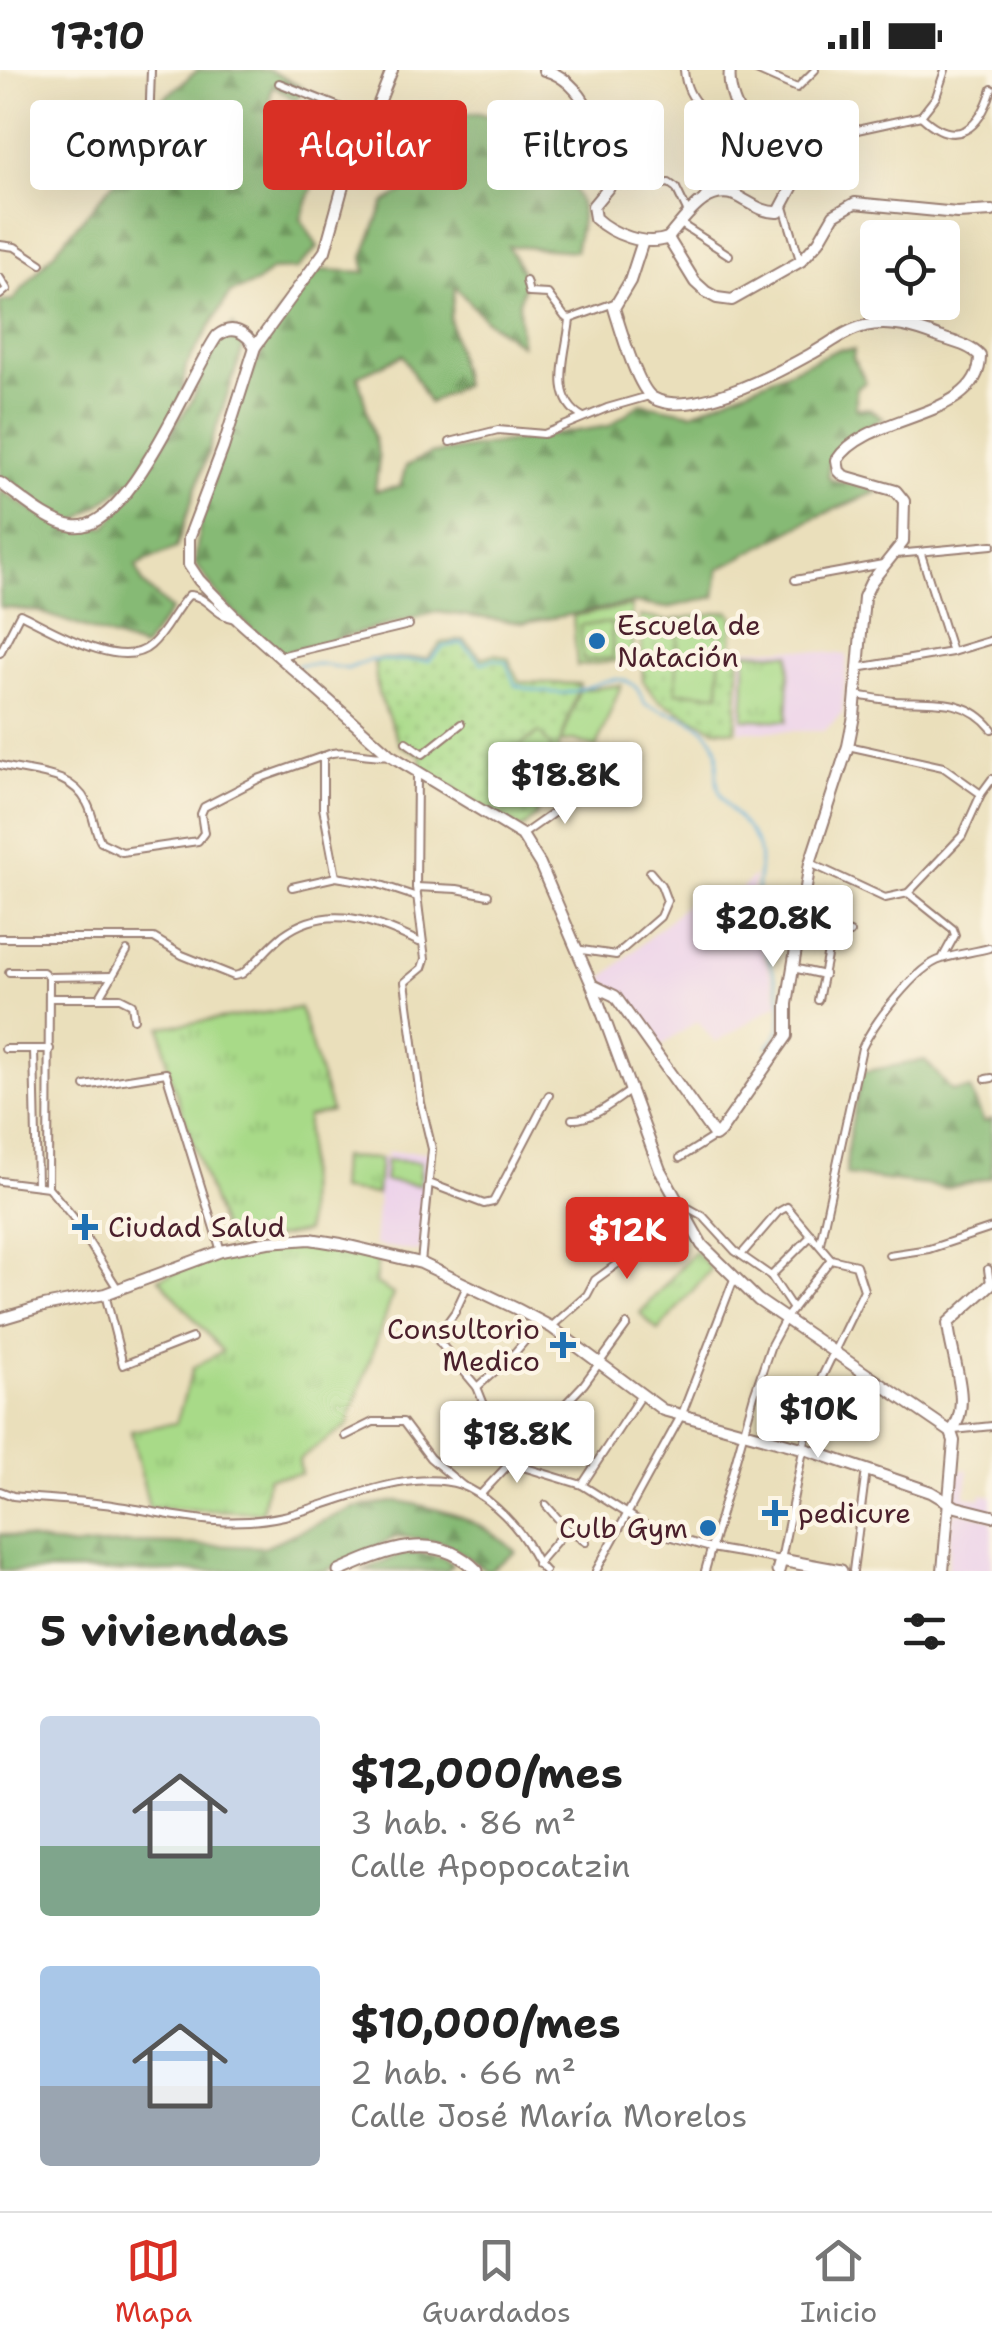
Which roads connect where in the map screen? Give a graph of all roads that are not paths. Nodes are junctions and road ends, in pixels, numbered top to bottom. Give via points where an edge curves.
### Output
1 (150, 70) edge
2 (392, 70) edge
3 (544, 70) edge
4 (684, 70) edge
5 (730, 70) edge
6 (756, 70) edge
7 (815, 70) edge
8 (945, 70) edge
9 (280, 83) dead end
10 (992, 89) edge
11 (149, 100) edge
12 (323, 100) edge
13 (381, 100) edge
14 (583, 100) edge
15 (693, 100) edge
16 (735, 100) edge
17 (921, 116) junction
18 (859, 130) edge
19 (664, 184) edge
20 (341, 190) edge
21 (607, 190) edge
22 (710, 190) edge
23 (792, 190) edge
24 (702, 200) junction
25 (784, 207) junction
26 (992, 211) edge
27 (688, 213) junction
28 (680, 223) junction
29 (668, 238) junction
30 (644, 241) junction
31 (0, 246) edge
32 (729, 255) dead end
33 (801, 261) junction
34 (41, 264) dead end
35 (0, 278) edge
36 (526, 281) dead end
37 (0, 295) edge
38 (616, 302) junction
39 (570, 319) junction
40 (254, 348) junction
41 (650, 396) junction
42 (583, 418) junction
43 (450, 442) dead end
44 (0, 483) edge
45 (992, 545) edge
46 (895, 554) junction
47 (922, 554) junction
48 (884, 564) junction
49 (795, 580) dead end
50 (238, 620) junction
51 (409, 625) dead end
52 (992, 640) edge
53 (952, 652) junction
54 (0, 653) edge
55 (283, 656) junction
56 (857, 668) junction
57 (856, 695) junction
58 (461, 724) dead end
59 (992, 728) edge
60 (406, 742) dead end
61 (848, 746) junction
62 (390, 755) junction
63 (324, 756) junction
64 (0, 765) edge
65 (417, 774) junction
66 (992, 779) edge
67 (572, 786) dead end
68 (981, 794) junction
69 (522, 835) junction
70 (810, 862) junction
71 (650, 872) dead end
72 (336, 877) junction
73 (292, 888) dead end
74 (416, 888) junction
75 (908, 893) junction
76 (488, 895) dead end
77 (418, 897) junction
78 (802, 916) junction
79 (833, 927) junction
80 (850, 933) dead end
81 (0, 938) edge
82 (420, 942) junction
83 (574, 948) junction
84 (989, 948) dead end
85 (126, 951) dead end
86 (942, 958) junction
87 (794, 968) junction
88 (9, 972) dead end
89 (824, 975) junction
90 (112, 976) junction
91 (49, 977) junction
92 (592, 985) junction
93 (100, 997) junction
94 (50, 998) junction
95 (818, 1000) dead end
96 (134, 1019) dead end
97 (34, 1049) junction
98 (50, 1049) junction
99 (6, 1050) dead end
100 (86, 1086) dead end
101 (630, 1091) junction
102 (550, 1094) dead end
103 (572, 1119) dead end
104 (714, 1136) junction
105 (37, 1157) junction
106 (49, 1158) junction
107 (680, 1158) dead end
108 (0, 1181) edge
109 (429, 1183) junction
110 (37, 1186) junction
111 (48, 1187) junction
112 (680, 1208) junction
113 (992, 1228) edge
114 (812, 1235) junction
115 (820, 1244) junction
116 (222, 1252) junction
117 (741, 1255) junction
118 (889, 1255) dead end
119 (831, 1259) junction
120 (421, 1263) junction
121 (988, 1269) dead end
122 (771, 1276) junction
123 (734, 1279) junction
124 (991, 1284) edge
125 (468, 1286) junction
126 (119, 1290) junction
127 (106, 1294) junction
128 (794, 1308) junction
129 (0, 1319) edge
130 (785, 1319) junction
131 (546, 1324) junction
132 (627, 1325) dead end
133 (192, 1338) dead end
134 (833, 1353) junction
135 (600, 1362) junction
136 (477, 1386) junction
137 (641, 1395) junction
138 (682, 1414) junction
139 (992, 1426) edge
140 (745, 1432) junction
141 (951, 1432) junction
142 (345, 1436) dead end
143 (802, 1448) junction
144 (513, 1464) junction
145 (866, 1470) junction
146 (582, 1485) junction
147 (462, 1486) junction
148 (0, 1491) edge
149 (480, 1495) junction
150 (950, 1502) junction
151 (546, 1505) dead end
152 (628, 1515) junction
153 (992, 1516) edge
154 (566, 1529) junction
155 (586, 1542) dead end
156 (711, 1548) junction
157 (538, 1564) junction
158 (779, 1566) edge
159 (826, 1570) edge
160 (338, 1571) edge
161 (477, 1571) edge
162 (544, 1571) edge
163 (596, 1571) edge
164 (705, 1571) edge
165 (842, 1571) edge
166 (853, 1571) edge
167 (943, 1571) edge

1 - 11 street
2 - 13 main road
3 - 14 main road via 567,81
4 - 15 street
5 - 16 main road
6 - 7 street via 798,88
8 - 17 street
9 - 12 street
10 - 17 street via 982,117 962,132 939,130
17 - 18 street
19 - 27 street via 676,188
20 - 40 main road via 325,251
21 - 30 main road via 594,206 595,218
22 - 24 street
23 - 25 main road
24 - 25 main road via 723,192 768,212
24 - 27 main road
25 - 33 street
26 - 33 main road via 855,202 834,216
27 - 28 main road
28 - 29 main road
28 - 32 street
29 - 30 main road
29 - 33 main road via 696,282 726,300
30 - 38 main road
31 - 34 street via 15,247
35 - 37 street via 6,289
36 - 39 street via 529,292 548,294
38 - 39 street
38 - 41 main road
39 - 42 street via 562,396
40 - 44 main road via 244,332 217,336 134,480 97,520 73,526
40 - 50 main road via 188,545 193,572
41 - 42 street
41 - 46 main road via 679,403 732,392 873,324 923,331 974,350 980,365 965,391 942,406 876,428 838,460 844,476 902,496 903,542
42 - 43 street via 544,434 498,430
45 - 47 street
46 - 47 street
46 - 48 main road
47 - 53 street
48 - 49 street
48 - 56 main road via 864,596
50 - 54 street via 188,595 153,644 118,654 20,614
50 - 55 main road
51 - 55 street
52 - 53 street
53 - 56 street
55 - 62 main road
56 - 57 main road
57 - 59 street via 967,707
57 - 61 main road
58 - 60 street via 423,754
61 - 68 street via 942,767
61 - 70 main road
62 - 63 street via 344,750
62 - 65 main road
63 - 64 street via 207,804 198,841 122,852 101,842 84,797 69,785 43,771
63 - 72 street via 323,808
65 - 69 main road
65 - 74 street
66 - 68 street
67 - 69 street via 556,811
68 - 75 street via 962,836
69 - 83 main road
70 - 75 street via 885,898
70 - 78 main road
71 - 83 street via 666,901 660,918 616,955
72 - 73 street
72 - 77 street
74 - 76 street
74 - 77 street
75 - 86 street via 954,929
77 - 82 street
78 - 79 street
78 - 87 main road
79 - 80 street
79 - 89 street
81 - 82 street via 154,938 234,976 284,935 332,915 379,923
82 - 109 street via 422,968 405,982 432,1149
83 - 92 main road
84 - 86 street
85 - 90 street
86 - 115 street via 877,1018 862,1048
87 - 89 street
87 - 104 main road via 784,1044
88 - 91 street
89 - 95 street
90 - 91 street
90 - 93 street
91 - 94 street
92 - 101 main road
92 - 104 main road via 620,1002
93 - 94 street
93 - 96 street via 127,1000
94 - 98 street
97 - 98 street
97 - 99 street
97 - 105 street
98 - 106 street
100 - 116 street via 166,1073
101 - 103 street via 594,1114
101 - 112 main road
102 - 109 street via 493,1202
104 - 107 street
105 - 106 street
105 - 110 street
106 - 111 street
108 - 110 street
109 - 120 street
110 - 111 street
111 - 126 street
112 - 117 street via 703,1216
112 - 123 main road
112 - 131 street via 657,1235
113 - 118 street
114 - 115 street
114 - 117 street via 784,1207
114 - 122 street
115 - 119 street
116 - 120 main road via 310,1239
116 - 126 main road
117 - 122 street
119 - 128 street
119 - 134 street via 856,1265 864,1290
120 - 125 main road
121 - 124 street
122 - 128 street
123 - 130 main road
123 - 138 street
124 - 141 main road via 948,1323 960,1398
125 - 131 main road
125 - 136 street via 436,1338
126 - 127 main road
127 - 129 main road
127 - 133 street via 123,1365
128 - 130 street
130 - 134 main road
130 - 140 street
131 - 135 main road
131 - 136 street
132 - 135 street
134 - 141 main road
134 - 143 street via 815,1390
135 - 137 main road
135 - 144 street
136 - 144 street
137 - 138 main road
137 - 146 street
138 - 140 main road
138 - 152 street
139 - 141 street
140 - 143 main road
140 - 156 street
141 - 150 main road
142 - 147 street via 372,1422 403,1422
143 - 145 main road
143 - 158 street
144 - 146 street
144 - 149 street
145 - 150 main road
145 - 166 street
146 - 152 street
147 - 148 street via 392,1486 281,1517 193,1522
147 - 149 street
149 - 157 street via 516,1528
150 - 153 main road
150 - 167 main road
151 - 154 street
152 - 156 street via 658,1533
152 - 163 street
154 - 155 street
154 - 157 street
156 - 158 street
156 - 164 street
157 - 162 street
158 - 159 main road
159 - 165 main road
160 - 161 main road via 410,1545 445,1550

